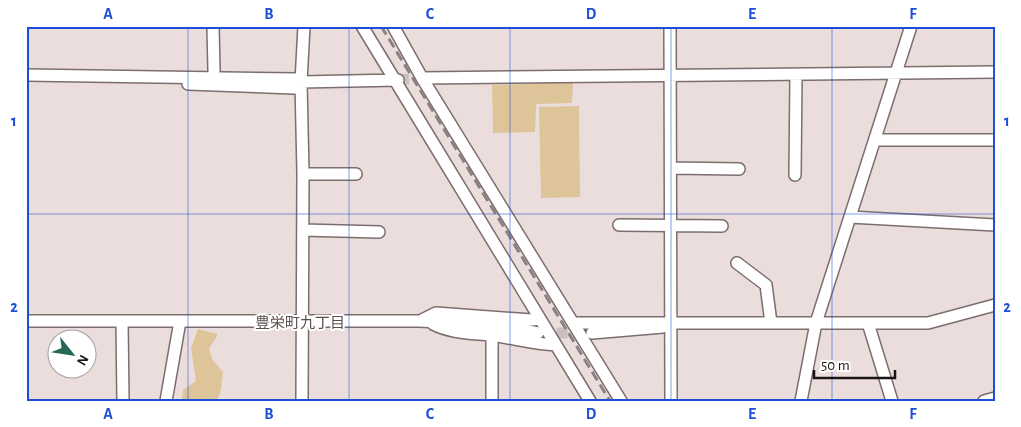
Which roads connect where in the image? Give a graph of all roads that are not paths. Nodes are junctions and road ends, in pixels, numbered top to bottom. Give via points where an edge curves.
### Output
1 (213, 26) edge
2 (304, 26) edge
3 (362, 26) edge
4 (393, 26) edge
5 (670, 26) edge
6 (911, 26) edge
7 (214, 71) dead end
8 (995, 72) edge
9 (896, 73) junction
10 (796, 74) junction
11 (26, 75) edge
12 (669, 76) junction
13 (422, 78) junction
14 (396, 80) junction
15 (301, 82) junction
16 (875, 140) junction
17 (995, 140) edge
18 (671, 168) junction
19 (739, 169) dead end
20 (303, 174) junction
21 (356, 174) dead end
22 (795, 175) dead end
23 (850, 217) junction
24 (619, 225) dead end
25 (995, 225) edge
26 (672, 226) junction
27 (722, 226) dead end
28 (303, 230) junction
29 (379, 232) dead end
30 (737, 263) dead end
31 (995, 305) edge
32 (540, 319) junction
33 (26, 321) edge
34 (122, 321) junction
35 (180, 321) junction
36 (424, 321) junction
37 (302, 323) junction
38 (574, 323) junction
39 (771, 323) junction
40 (816, 323) junction
41 (868, 323) junction
42 (672, 324) junction
43 (538, 333) tunnel mouth
44 (592, 333) tunnel mouth
45 (492, 335) junction
46 (556, 345) junction
47 (995, 398) edge
48 (123, 401) edge
49 (166, 401) edge
50 (302, 401) edge
51 (492, 401) edge
52 (590, 401) edge
53 (621, 401) edge
54 (671, 401) edge
55 (800, 401) edge
56 (892, 401) edge
57 (984, 401) edge

1 - 7 street
2 - 15 street
3 - 14 street
4 - 13 street
5 - 12 street
6 - 9 street
8 - 9 street
9 - 10 street
9 - 16 street
10 - 12 street
10 - 22 street
11 - 15 street via 296,78
12 - 13 street
12 - 18 street
13 - 38 street
14 - 15 street
14 - 32 street
15 - 20 street
16 - 17 street
16 - 23 street
18 - 19 street
18 - 26 street
20 - 21 street
20 - 28 street
23 - 25 street
23 - 40 street
24 - 26 street
26 - 27 street
26 - 42 street
28 - 29 street
28 - 37 street
30 - 39 street via 766,285
31 - 41 street via 928,323
32 - 36 street via 436,313
32 - 46 street
33 - 34 street
34 - 35 street
34 - 48 street
35 - 37 street
35 - 49 street
36 - 37 street
36 - 43 street via 498,325
36 - 45 street via 444,330
37 - 50 street
38 - 42 street
38 - 53 street
39 - 40 street
39 - 42 street
40 - 41 street
40 - 55 street
41 - 56 street
42 - 44 street via 657,329
42 - 54 street
45 - 46 street
45 - 51 street
46 - 52 street
47 - 57 street

